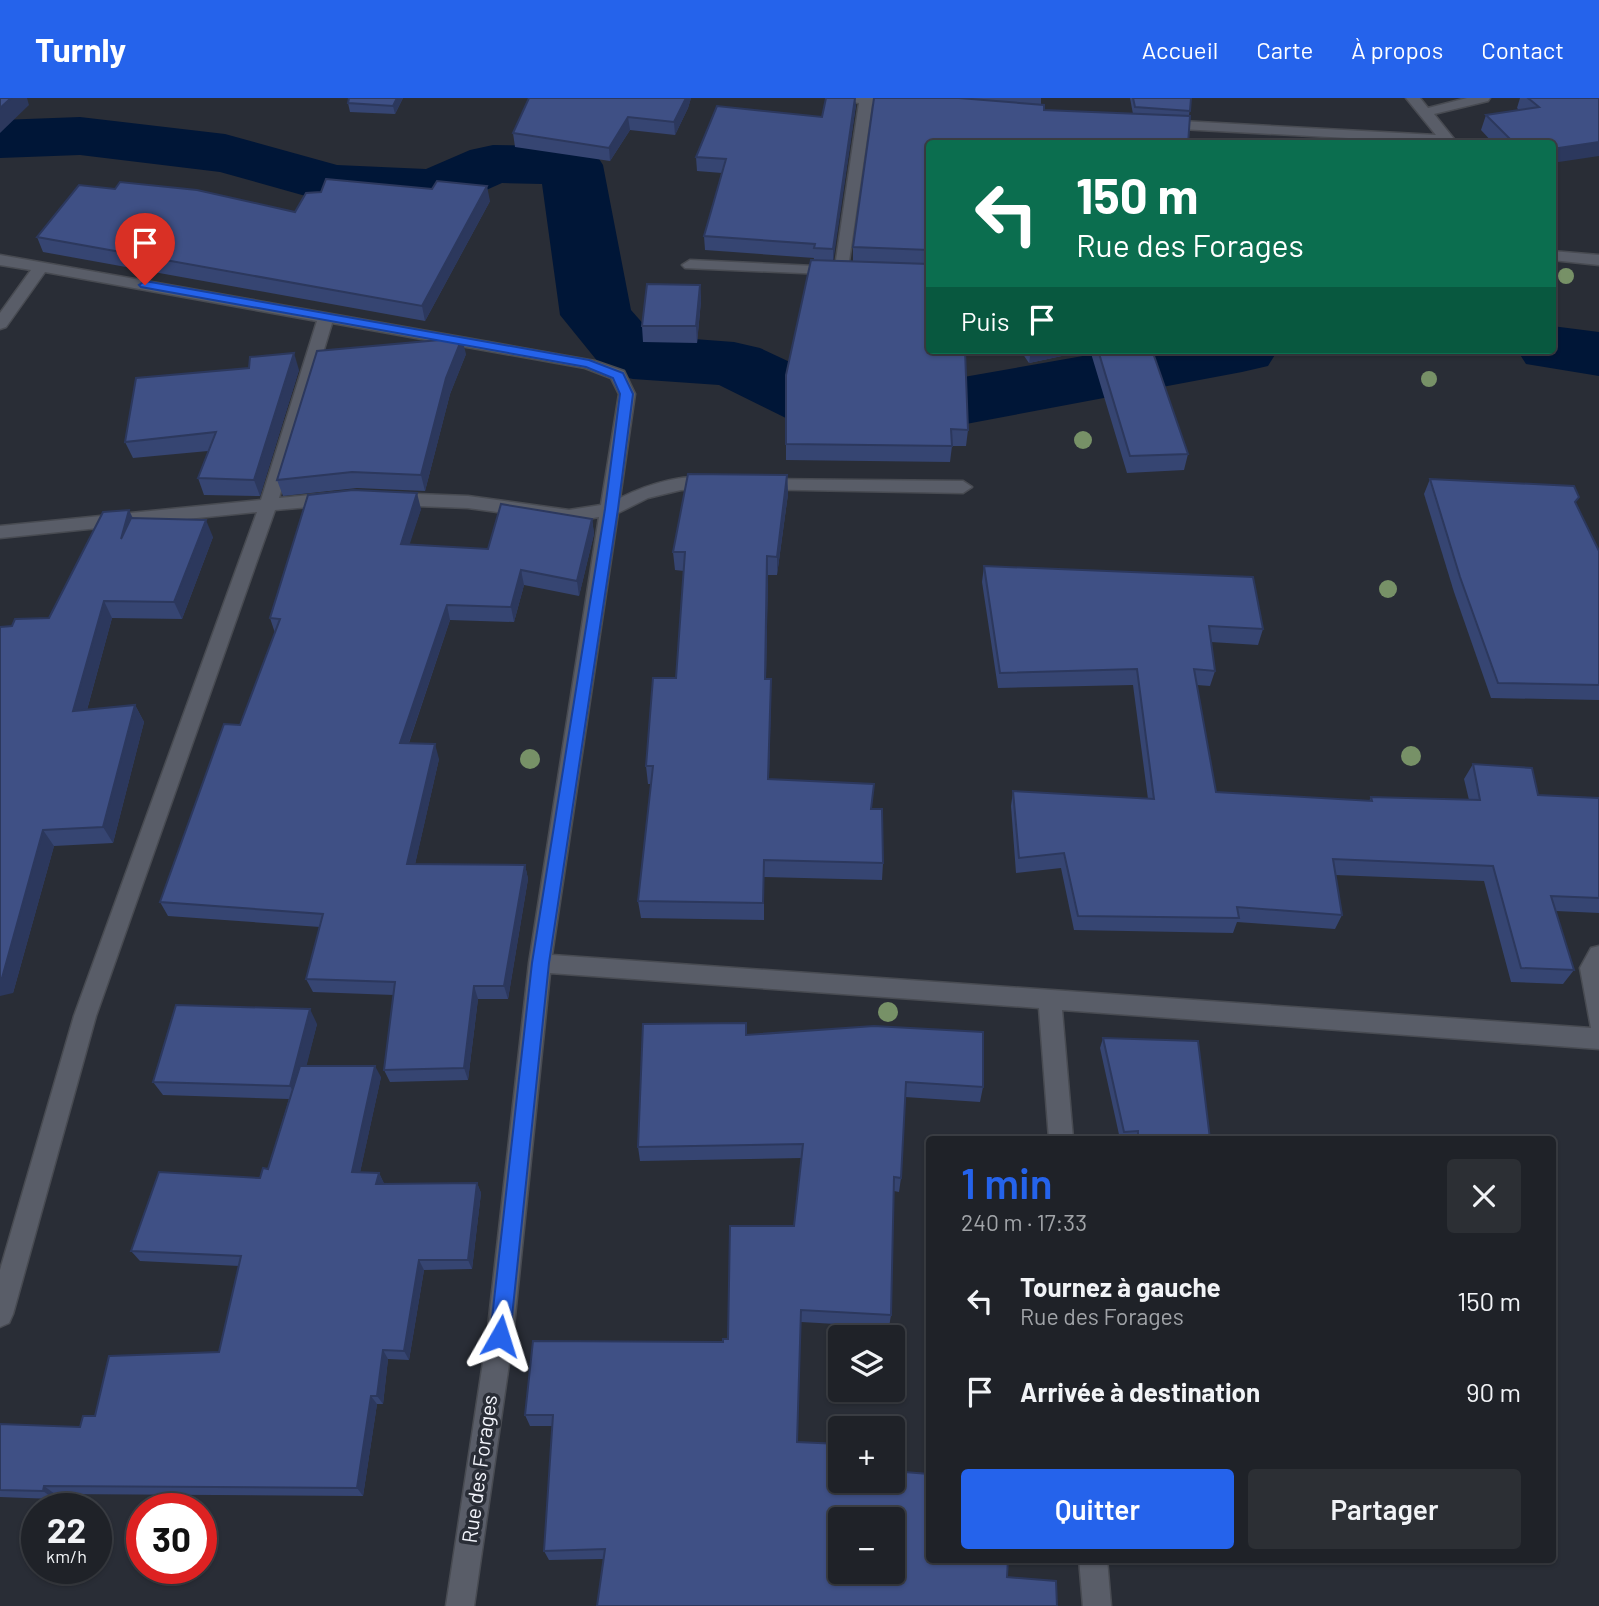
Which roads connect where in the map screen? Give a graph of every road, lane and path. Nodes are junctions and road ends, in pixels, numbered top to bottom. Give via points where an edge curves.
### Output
1 (1413, 98) edge
2 (1483, 98) edge
3 (858, 99) edge
4 (920, 104) edge
5 (1427, 111) junction
6 (1148, 122) edge
7 (1419, 140) edge
8 (1448, 140) edge
9 (1556, 255) edge
10 (0, 260) edge
11 (1599, 260) edge
12 (690, 265) dead end
13 (41, 267) junction
14 (326, 317) junction
15 (0, 324) edge
16 (962, 488) dead end
17 (345, 498) edge
18 (371, 498) edge
19 (269, 504) junction
20 (611, 509) junction
21 (0, 532) edge
22 (1599, 955) edge
23 (540, 963) junction
24 (1050, 999) junction
25 (1599, 1021) edge
26 (1599, 1039) edge
27 (1061, 1136) edge
28 (0, 1314) edge
29 (1093, 1563) edge
30 (460, 1606) edge
31 (1097, 1606) edge

1 - 5 street
2 - 5 street
3 - 4 street
3 - 12 street via 848,272
5 - 8 street
6 - 7 street
9 - 11 street
10 - 13 street, Rue des Forages
13 - 14 street, Rue des Forages
13 - 15 street
14 - 19 street
14 - 20 street, Rue des Forages via 589,364 618,375 627,394
16 - 20 street via 681,484 642,494
17 - 19 street
18 - 20 street via 468,502 569,516
19 - 21 street
19 - 28 street via 85,1016
20 - 23 street, Rue des Forages
22 - 25 street via 1591,968
23 - 24 street
23 - 30 street, Rue des Forages via 500,1336
24 - 26 street
24 - 27 street
29 - 31 street

